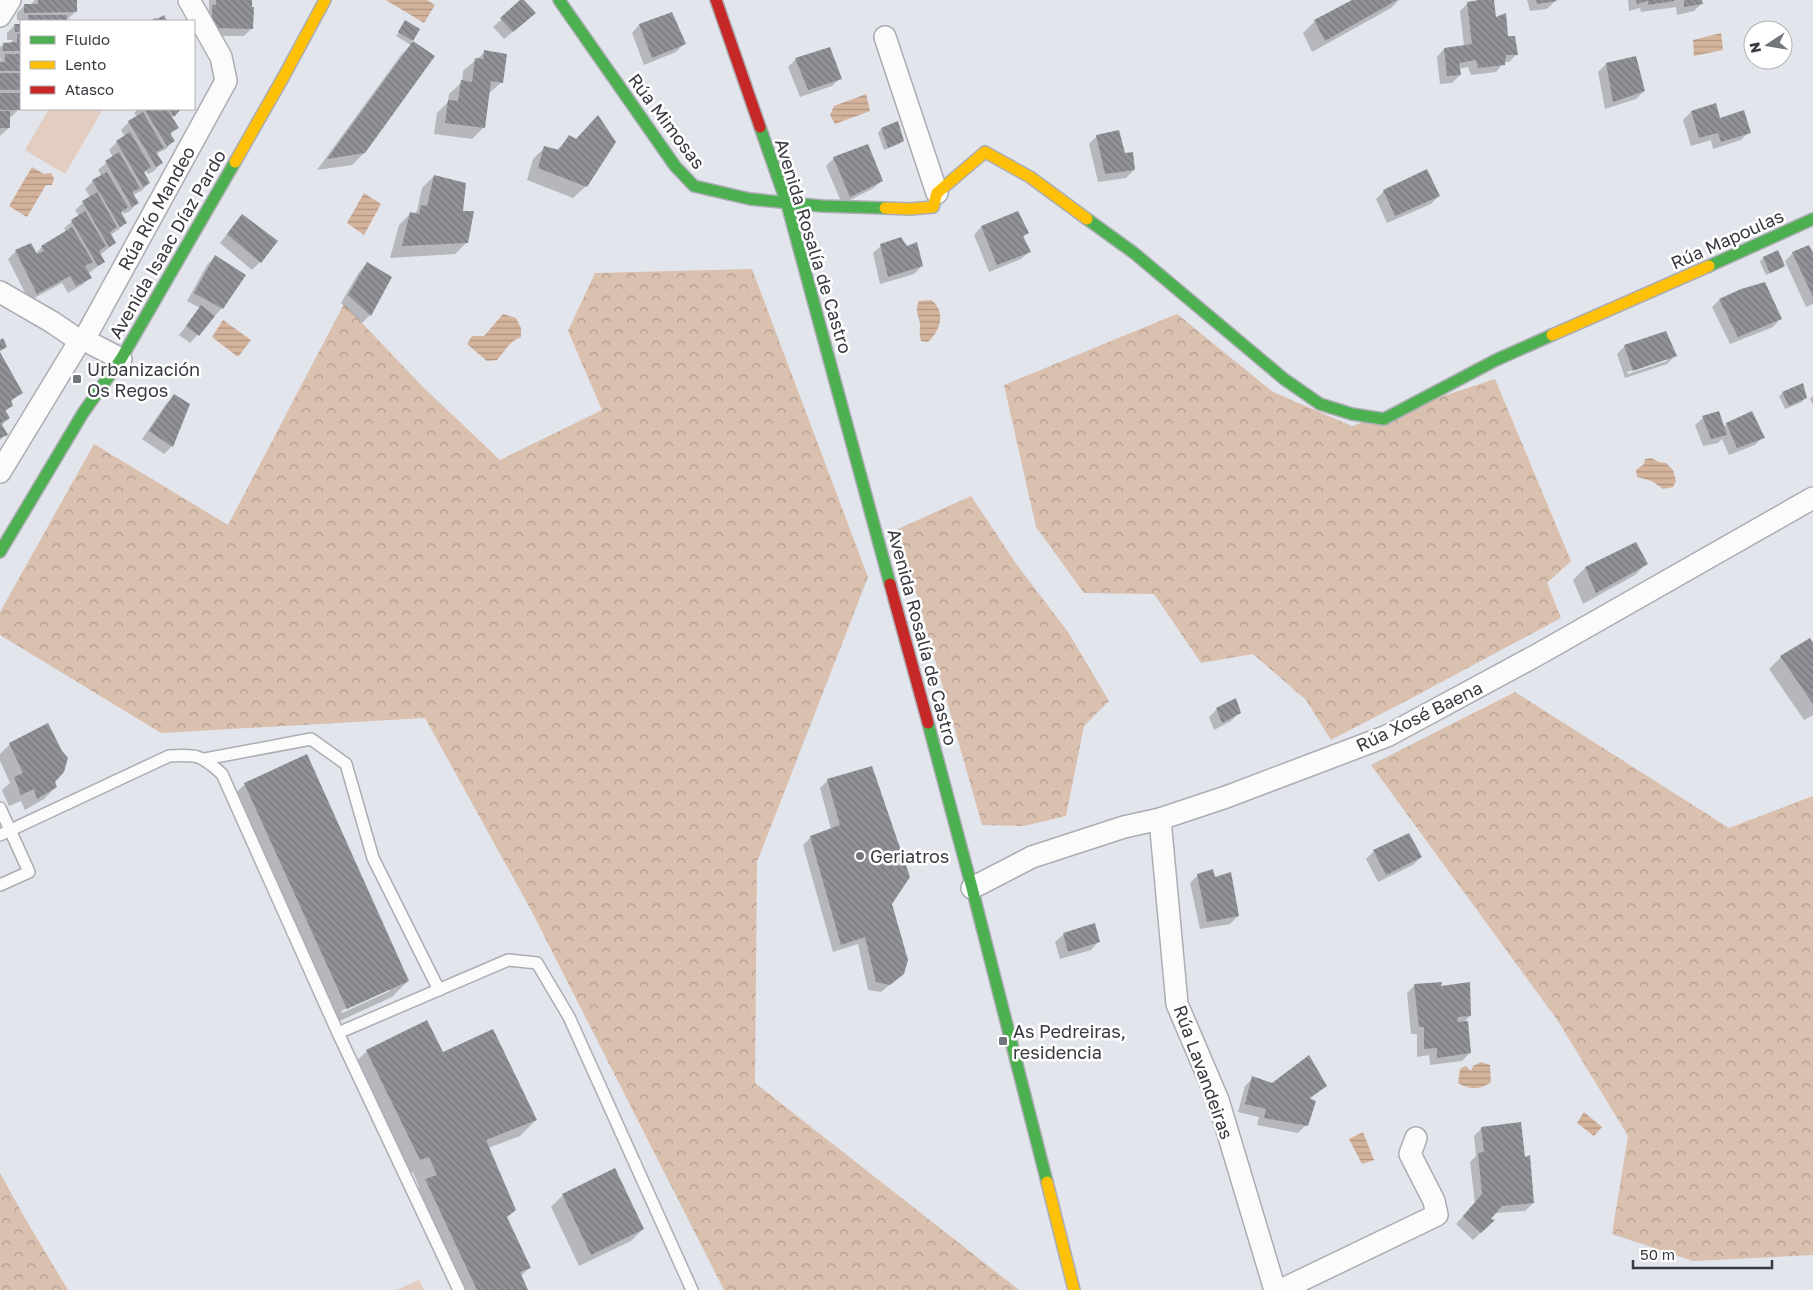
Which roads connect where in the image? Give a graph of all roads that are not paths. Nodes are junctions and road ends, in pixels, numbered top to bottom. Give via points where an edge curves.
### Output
1 (10, 0) edge
2 (189, 0) edge
3 (325, 0) edge
4 (559, 0) edge
5 (716, 0) edge
6 (0, 16) edge
7 (885, 37) dead end
8 (937, 194) junction
9 (787, 204) junction
10 (1813, 219) edge
11 (0, 292) edge
12 (83, 341) junction
13 (121, 359) junction
14 (0, 472) edge
15 (1813, 498) edge
16 (0, 552) edge
17 (205, 759) junction
18 (0, 808) edge
19 (1160, 819) junction
20 (5, 832) edge
21 (0, 885) edge
22 (972, 888) junction
23 (438, 990) junction
24 (338, 1033) junction
25 (1416, 1138) dead end
26 (459, 1290) edge
27 (692, 1290) edge
28 (1074, 1290) edge
29 (1276, 1290) edge
30 (1281, 1290) edge

1 - 6 street
2 - 12 street, Rúa Río Mandeo via 221,57 226,81
3 - 13 street, Avenida Isaac Díaz Pardo
4 - 9 street, Rúa Mimosas via 675,166 694,186
5 - 9 street, Avenida Rosalía de Castro
7 - 8 street
8 - 9 street, Rúa Mimosas via 933,207 910,209
8 - 10 street, Rúa Mapoulas via 985,152 1030,177 1134,252 1284,380 1312,399 1352,414 1384,419 1496,360
9 - 22 street, Avenida Rosalía de Castro
11 - 12 street
12 - 13 street
12 - 14 street, Rúa Río Mandeo
13 - 16 street, Avenida Isaac Díaz Pardo via 83,413
15 - 19 street, Rúa Xosé Baena via 1388,736
17 - 20 lane via 192,755 169,756
17 - 23 lane via 311,739 346,764 373,858
17 - 24 lane via 222,774
18 - 20 lane
19 - 22 street, Rúa Xosé Baena via 1124,827 1032,857
19 - 29 street, Rúa Lavandeiras via 1177,1004 1218,1100
20 - 21 lane via 29,872
22 - 28 street, Avenida Rosalía de Castro
23 - 24 lane
23 - 27 lane via 508,960 537,963 569,1017
24 - 26 lane
25 - 30 street via 1410,1154 1434,1201 1437,1215

